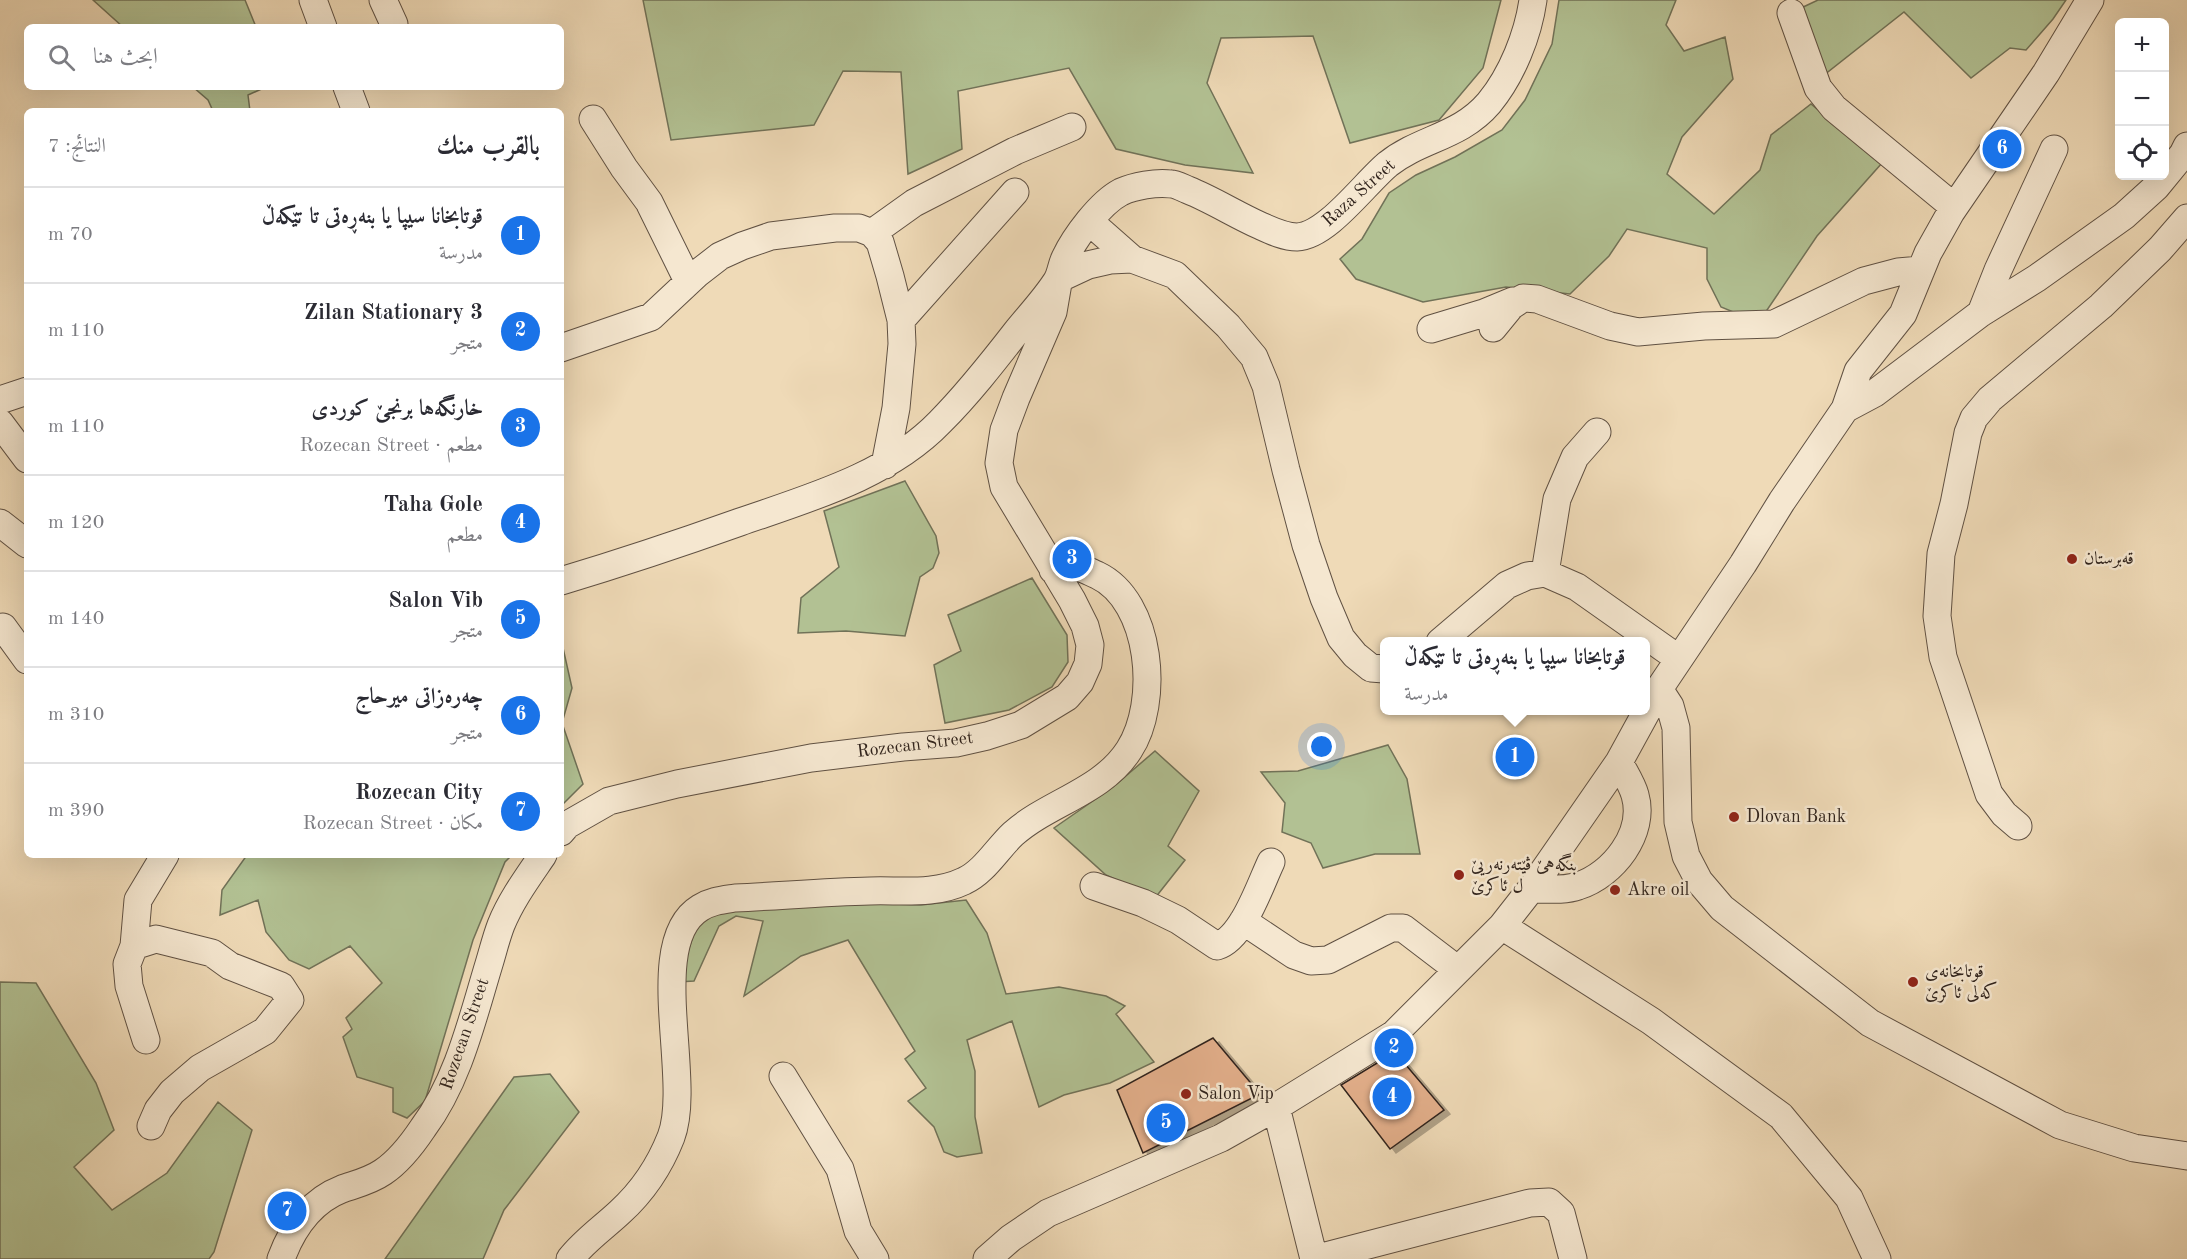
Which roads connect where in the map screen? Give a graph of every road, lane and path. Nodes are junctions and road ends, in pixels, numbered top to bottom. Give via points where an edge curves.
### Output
1 (313, 0) edge
2 (383, 0) edge
3 (1533, 0) edge
4 (2090, 0) edge
5 (1791, 14) dead end
6 (322, 24) edge
7 (394, 24) edge
8 (347, 90) edge
9 (355, 108) edge
10 (593, 119) dead end
11 (1072, 127) dead end
12 (2187, 146) edge
13 (2054, 149) dead end
14 (1015, 192) dead end
15 (1954, 207) junction
16 (2187, 218) edge
17 (1090, 222) junction
18 (872, 233) junction
19 (1132, 259) junction
20 (1921, 270) junction
21 (1058, 279) junction
22 (688, 281) junction
23 (1523, 298) junction
24 (1981, 313) junction
25 (901, 320) junction
26 (1493, 328) dead end
27 (1431, 329) dead end
28 (564, 347) edge
29 (1845, 409) junction
30 (0, 423) edge
31 (1597, 432) dead end
32 (24, 455) edge
33 (885, 465) junction
34 (0, 523) edge
35 (24, 542) edge
36 (1053, 570) junction
37 (1545, 573) junction
38 (564, 580) edge
39 (10, 626) edge
40 (1446, 637) edge
41 (1648, 637) edge
42 (1650, 639) edge
43 (24, 654) edge
44 (1679, 659) junction
45 (1380, 669) edge
46 (1659, 689) junction
47 (1650, 705) edge
48 (1645, 715) edge
49 (1619, 762) junction
50 (2018, 826) dead end
51 (564, 829) edge
52 (163, 858) edge
53 (541, 858) edge
54 (1271, 862) dead end
55 (1094, 886) dead end
56 (1531, 889) junction
57 (1243, 921) junction
58 (1502, 926) junction
59 (134, 946) junction
60 (1458, 970) junction
61 (146, 1040) dead end
62 (783, 1076) dead end
63 (1276, 1107) junction
64 (151, 1125) dead end
65 (2187, 1156) edge
66 (281, 1259) edge
67 (570, 1259) edge
68 (875, 1259) edge
69 (987, 1259) edge
70 (1314, 1259) edge
71 (1573, 1259) edge
72 (1877, 1259) edge

1 - 6 street
2 - 7 street
3 - 17 street, Raza Street via 1521,46 1509,72 1476,118 1392,161 1312,234 1296,237 1275,232 1172,183 1121,192
4 - 15 street via 2046,73
5 - 15 street via 1818,88 1834,108
8 - 9 street
10 - 22 street via 648,202
11 - 18 street via 1015,151 914,203
12 - 24 street via 2156,187 2124,216
13 - 24 street
14 - 25 street
15 - 20 street
16 - 50 street via 2101,306 1990,399 1974,418 1968,433 1941,554 1937,616 1943,657 1989,794
17 - 19 street
17 - 21 street, Raza Street via 1063,261
18 - 22 street via 859,228 835,228 771,236 720,256
18 - 25 street via 880,242
19 - 21 street via 1088,265
19 - 45 street via 1176,275 1254,357 1266,386 1324,598 1341,638 1371,668
20 - 23 street via 1864,280 1774,324 1638,332 1601,324 1537,299
20 - 29 street via 1903,314 1858,372
21 - 33 street via 940,423
21 - 36 street, Rozecan Street via 1056,303 1004,430 999,462 1004,487
22 - 28 street via 651,317
23 - 26 street
23 - 27 street
24 - 29 street via 1875,393
25 - 33 street via 896,408
29 - 44 street
30 - 32 street
31 - 37 street via 1575,457 1557,499
33 - 38 street via 768,512
34 - 35 street
36 - 51 street, Rozecan Street via 1085,626 1090,645 1088,664 1067,698 1021,725 956,743 811,758 678,784 609,801
36 - 67 street via 1081,568 1104,579 1133,613 1144,645 1146,700 1131,748 1102,780 1034,819 967,880 953,886 920,891 735,898 714,901 698,909 676,942 672,969 677,1084 671,1136 638,1194
37 - 40 street via 1507,585
37 - 41 street via 1577,587
39 - 43 street
42 - 44 street
44 - 46 street
46 - 47 street
46 - 65 street via 1670,706 1676,728 1678,822 1686,856 1699,881 1722,908 1870,1023 2060,1125 2134,1148
48 - 49 street
49 - 56 street
49 - 56 street via 1635,795 1638,813 1630,839 1618,858 1604,873 1576,887
52 - 59 street via 138,900
53 - 66 street, Rozecan Street via 501,925 466,1040 439,1105 423,1130 385,1171 319,1202 301,1220
54 - 57 street
55 - 57 street via 1178,920 1217,946 1224,944
56 - 58 street
57 - 60 street via 1294,955 1311,961 1328,960 1391,928 1403,928
58 - 60 street
58 - 72 street via 1651,1021 1781,1116 1850,1198
59 - 61 street via 127,964 129,986
59 - 64 street via 156,939 212,952 230,966 281,986 290,1000 265,1031 200,1068 172,1092
60 - 63 street via 1394,1034
62 - 68 street via 840,1169 858,1231
63 - 69 street via 1221,1138 1048,1213
63 - 70 street
70 - 71 street via 1530,1203 1549,1202 1561,1213

